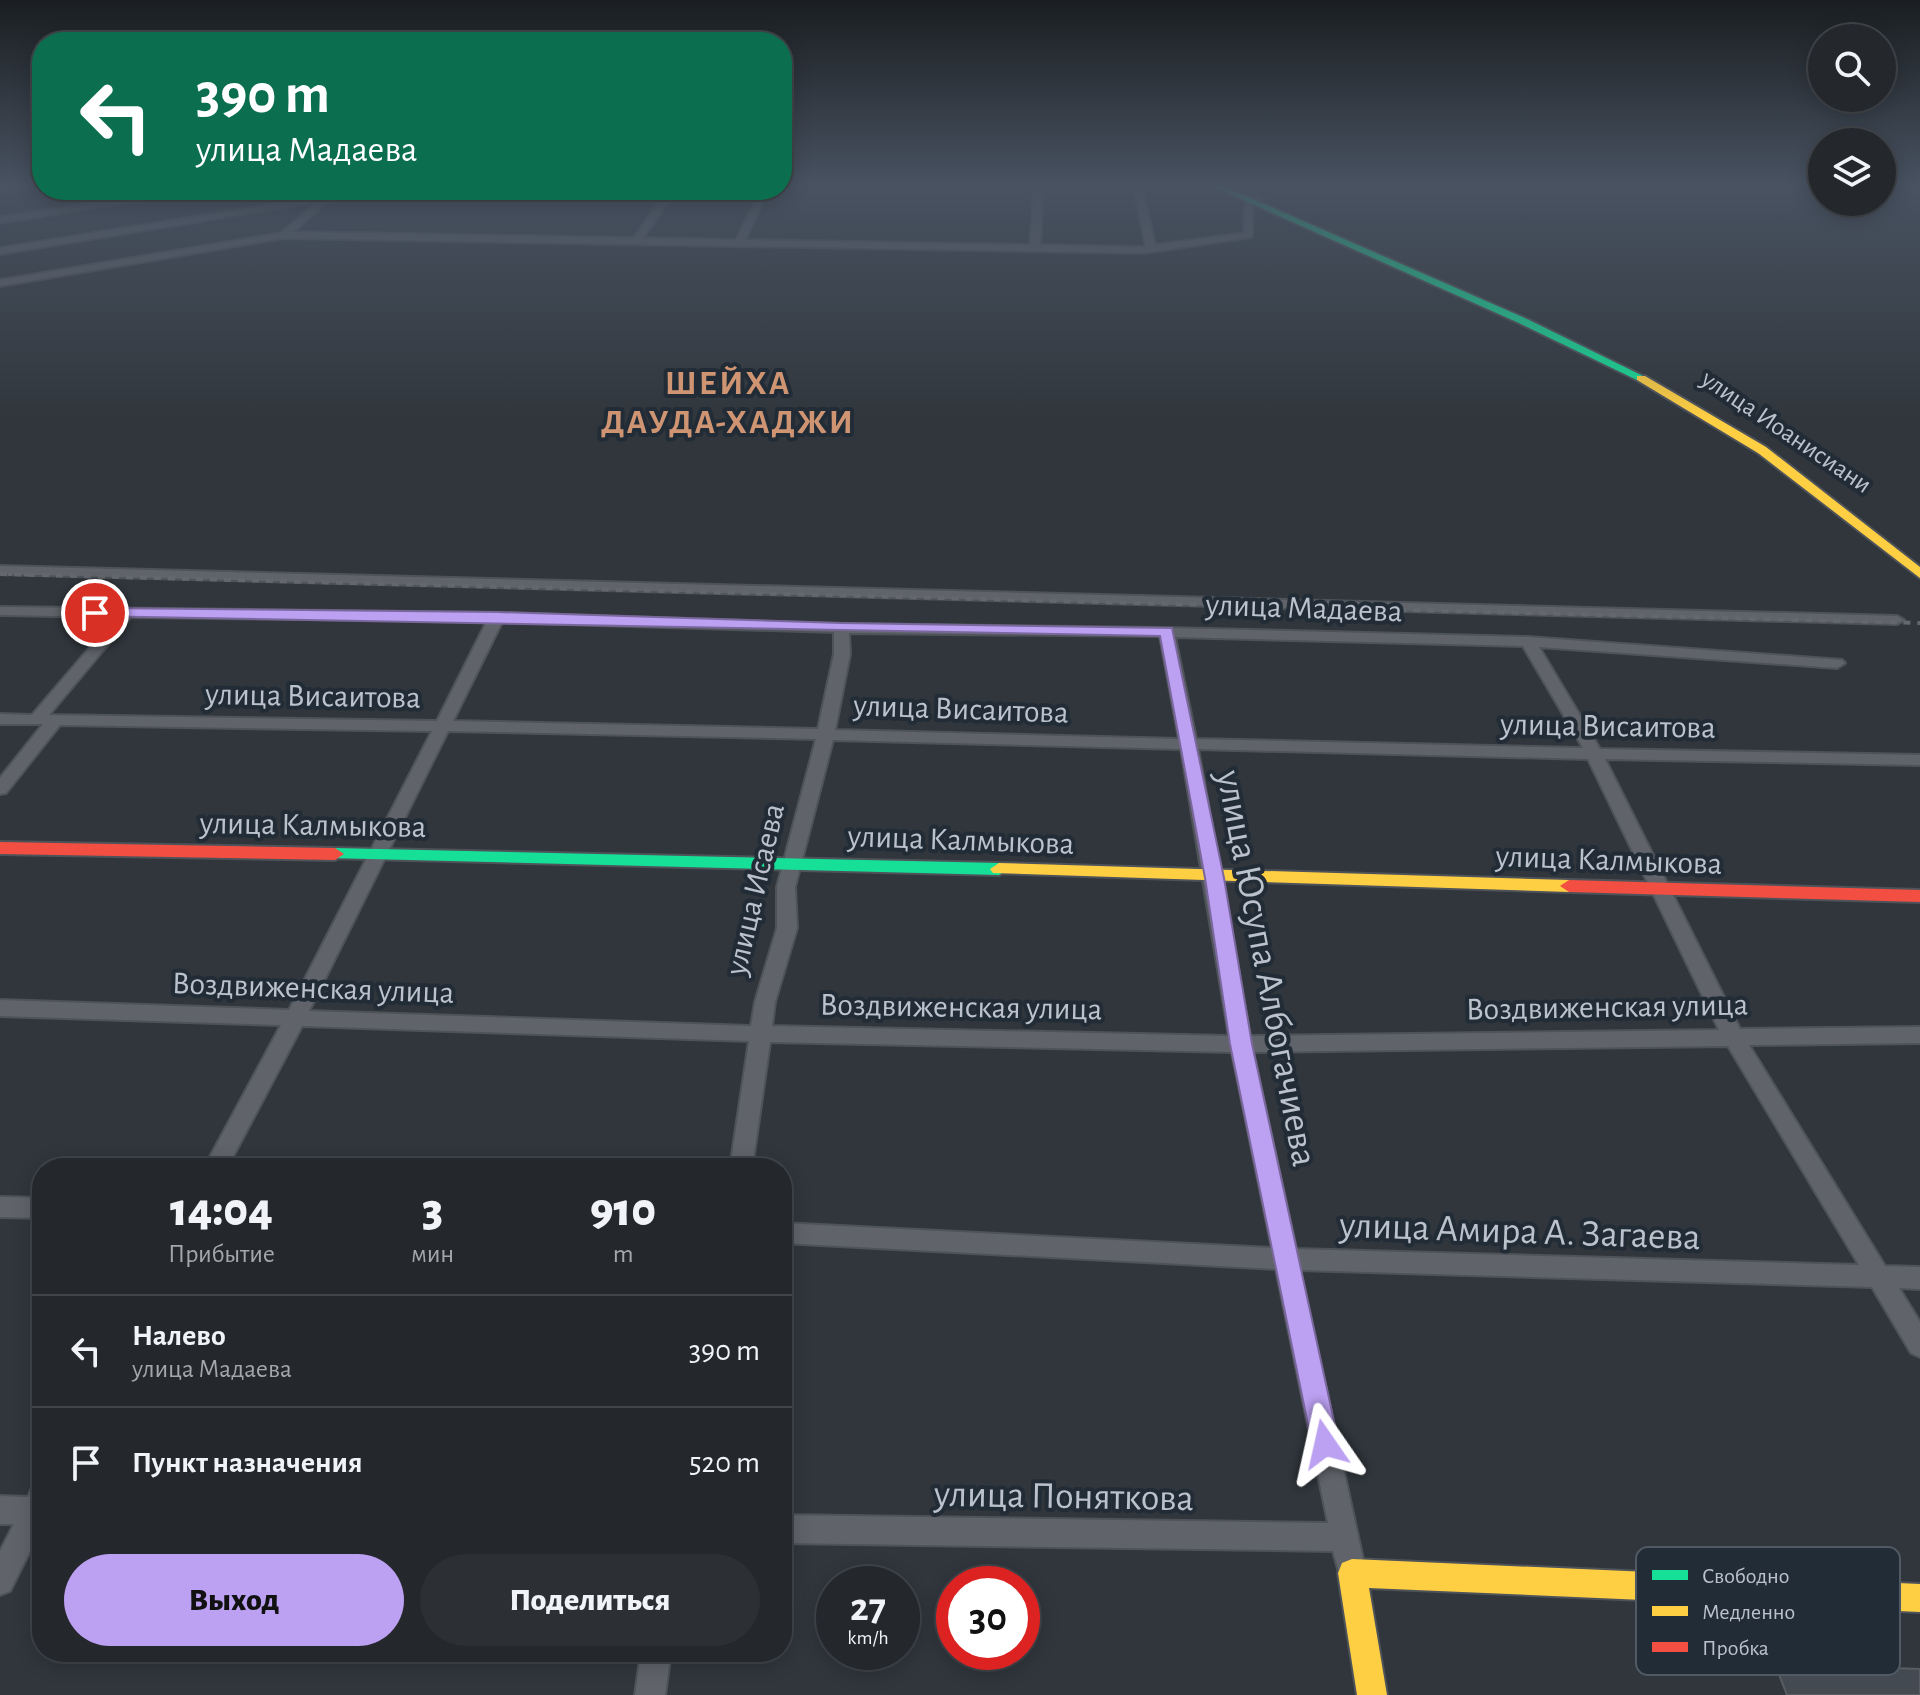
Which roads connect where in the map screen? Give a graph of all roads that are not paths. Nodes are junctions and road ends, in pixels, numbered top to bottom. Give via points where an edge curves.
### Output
1 (124, 262) edge
2 (1390, 262) edge
3 (1398, 262) edge
4 (0, 283) edge
5 (1920, 559) edge
6 (0, 570) edge
7 (1920, 574) edge
8 (0, 611) edge
9 (127, 613) junction
10 (497, 617) junction
11 (1897, 620) dead end
12 (841, 628) junction
13 (1167, 632) junction
14 (1528, 642) junction
15 (1837, 663) dead end
16 (0, 719) edge
17 (37, 719) junction
18 (56, 719) junction
19 (443, 728) junction
20 (824, 734) junction
21 (1190, 746) junction
22 (1595, 755) junction
23 (1920, 760) edge
24 (0, 789) edge
25 (0, 848) edge
26 (378, 855) junction
27 (793, 863) junction
28 (1214, 878) junction
29 (1661, 891) junction
30 (1920, 896) edge
31 (0, 1008) edge
32 (295, 1019) junction
33 (763, 1034) junction
34 (1732, 1035) junction
35 (1920, 1035) edge
36 (1241, 1044) junction
37 (220, 1158) edge
38 (743, 1158) edge
39 (0, 1207) edge
40 (32, 1208) edge
41 (792, 1234) edge
42 (1288, 1259) junction
43 (1879, 1278) junction
44 (1920, 1278) edge
45 (1920, 1345) edge
46 (32, 1508) edge
47 (0, 1510) edge
48 (32, 1522) edge
49 (792, 1529) edge
50 (1344, 1537) junction
51 (1352, 1573) junction
52 (0, 1581) edge
53 (1636, 1586) edge
54 (1900, 1597) edge
55 (1920, 1598) edge
56 (655, 1662) edge
57 (650, 1695) edge
58 (1372, 1695) edge

1 - 4 street
2 - 7 main road via 1681,400 1770,457
3 - 5 main road, улица Иоанисиани via 1687,393 1780,451
6 - 11 street
8 - 9 street, улица Мадаева
9 - 10 street, улица Мадаева
9 - 17 street
10 - 12 street, улица Мадаева
10 - 19 street
12 - 13 street, улица Мадаева
12 - 20 street, улица Исаева via 842,654
13 - 14 street, улица Мадаева
13 - 21 street, улица Юсупа Албогачиева
14 - 15 street, улица Мадаева
14 - 22 street
16 - 17 street, улица Висаитова
17 - 18 street, улица Висаитова
18 - 19 street, улица Висаитова
18 - 24 street
19 - 20 street, улица Висаитова
19 - 26 street
20 - 21 street, улица Висаитова
20 - 27 street, улица Исаева
21 - 22 street, улица Висаитова
21 - 28 street, улица Юсупа Албогачиева
22 - 23 street, улица Висаитова
22 - 29 street
25 - 26 main road, улица Калмыкова
26 - 27 main road, улица Калмыкова
26 - 32 street
27 - 28 main road, улица Калмыкова
27 - 33 street, улица Исаева via 786,887 787,928 765,1002
28 - 29 main road, улица Калмыкова
28 - 36 street, улица Юсупа Албогачиева
29 - 30 main road, улица Калмыкова
29 - 34 street
31 - 32 street, Воздвиженская улица
32 - 33 street, Воздвиженская улица
32 - 37 street
33 - 36 street, Воздвиженская улица
33 - 38 street, улица Исаева
34 - 35 street, Воздвиженская улица
34 - 36 street, Воздвиженская улица
34 - 43 street
36 - 42 street, улица Юсупа Албогачиева
39 - 40 street
41 - 42 street, улица Амира А. Загаева
42 - 43 street, улица Амира А. Загаева
42 - 50 street, улица Юсупа Албогачиева
43 - 44 street, улица Амира А. Загаева
43 - 45 street
46 - 47 street
48 - 52 street
49 - 50 street, улица Поняткова
50 - 51 street, улица Юсупа Албогачиева
51 - 53 main road
51 - 58 main road, улица Юсупа Албогачиева
54 - 55 main road
56 - 57 street

